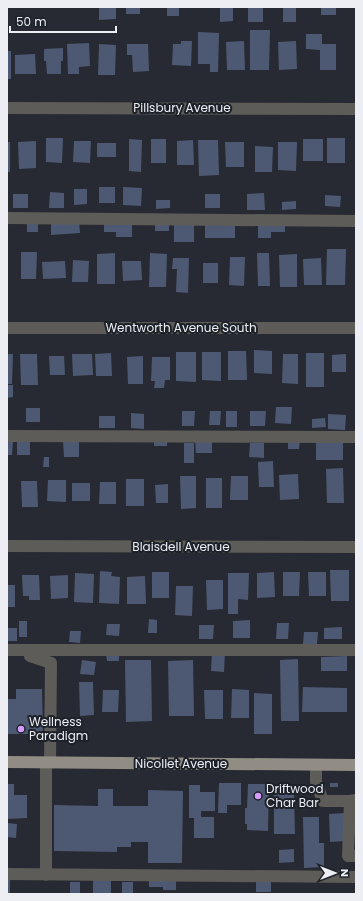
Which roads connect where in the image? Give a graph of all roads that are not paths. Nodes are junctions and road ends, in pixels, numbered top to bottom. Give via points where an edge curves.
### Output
1 (7, 108) edge
2 (356, 109) edge
3 (7, 218) edge
4 (356, 221) edge
5 (7, 328) edge
6 (356, 328) edge
7 (7, 436) edge
8 (356, 437) edge
9 (7, 546) edge
10 (356, 547) edge
11 (7, 650) edge
12 (30, 650) junction
13 (356, 650) edge
14 (7, 762) edge
15 (48, 763) junction
16 (316, 765) junction
17 (356, 765) edge
18 (353, 801) edge
19 (356, 856) edge
20 (7, 874) edge
21 (46, 875) junction
22 (356, 877) edge

1 - 2 street, Pillsbury Avenue
3 - 4 street
5 - 6 street, Wentworth Avenue South
7 - 8 street
9 - 10 street, Blaisdell Avenue
11 - 12 street
12 - 13 street
12 - 15 street via 30,656 51,663
14 - 15 main road, Nicollet Avenue
15 - 16 main road, Nicollet Avenue
15 - 21 street
16 - 17 main road, Nicollet Avenue
16 - 18 street via 316,782 323,801
18 - 19 street via 348,856
20 - 21 street
21 - 22 street

